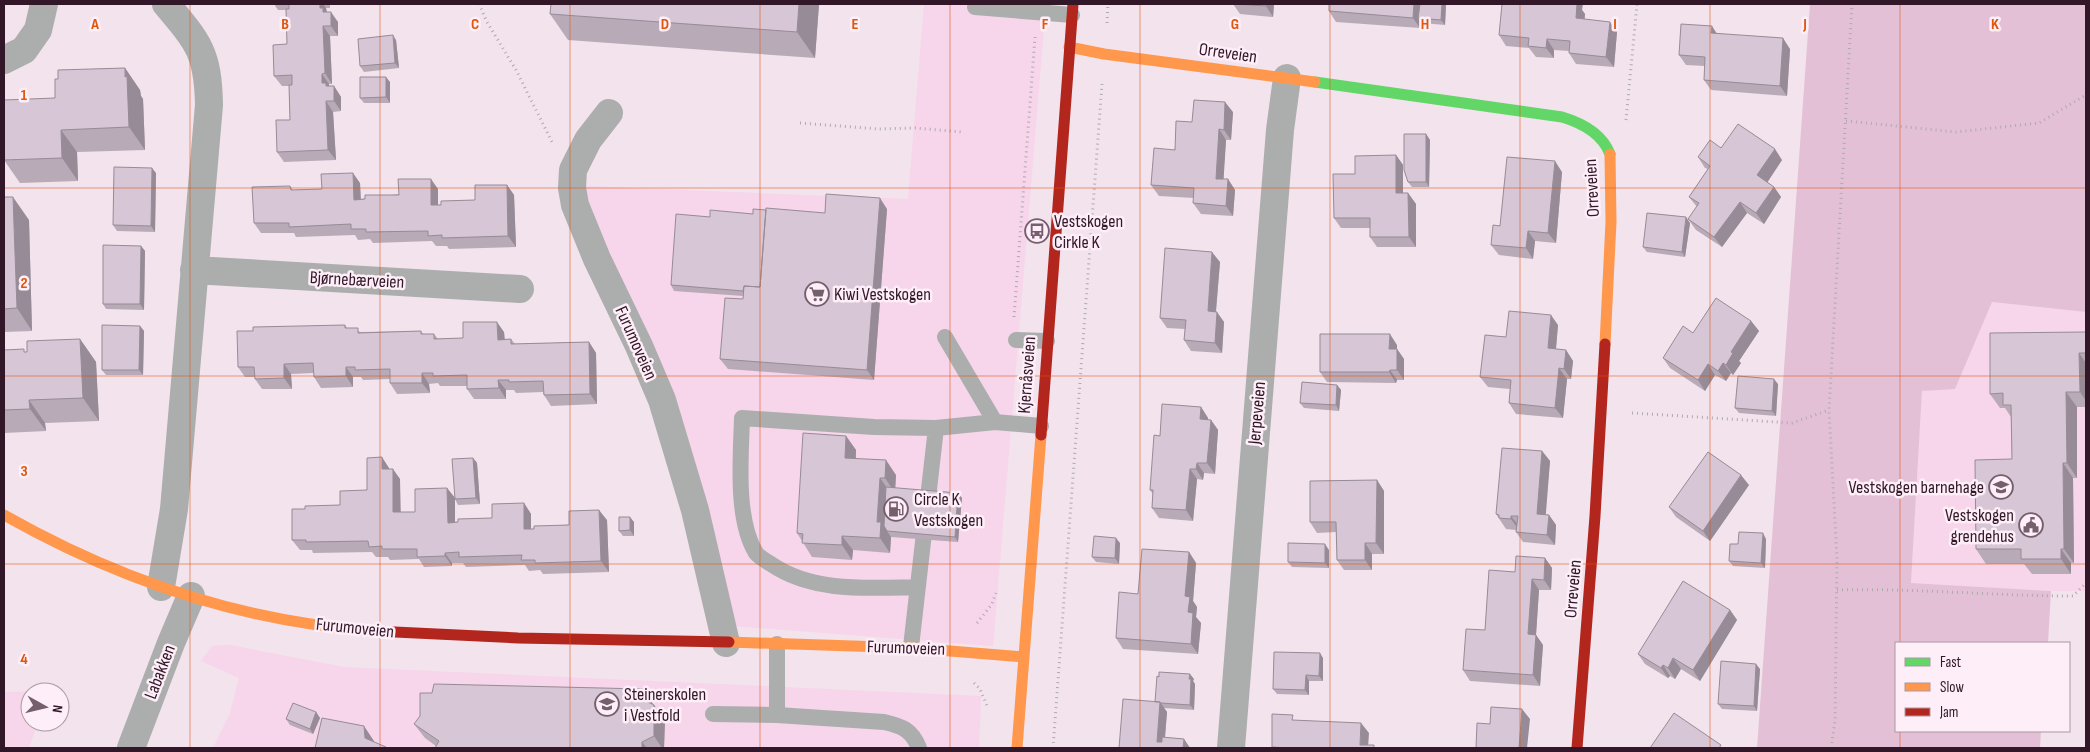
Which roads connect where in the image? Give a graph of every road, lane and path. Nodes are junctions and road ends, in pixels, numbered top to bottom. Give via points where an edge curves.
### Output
1 (44, 4) edge
2 (166, 4) edge
3 (479, 4) edge
4 (1108, 4) edge
5 (1637, 4) edge
6 (1852, 4) edge
7 (975, 7) dead end
8 (1072, 9) edge
9 (1069, 47) junction
10 (1104, 54) junction
11 (4, 60) edge
12 (1287, 78) junction
13 (2086, 95) edge
14 (608, 113) dead end
15 (1846, 121) junction
16 (800, 123) dead end
17 (962, 132) dead end
18 (1605, 144) junction
19 (572, 188) junction
20 (194, 270) junction
21 (520, 289) dead end
22 (945, 337) dead end
23 (1016, 340) dead end
24 (1047, 341) junction
25 (1829, 410) junction
26 (1602, 411) junction
27 (995, 422) junction
28 (1041, 426) junction
29 (936, 428) junction
30 (6, 521) edge
31 (2086, 583) edge
32 (161, 587) junction
33 (918, 587) junction
34 (1837, 590) junction
35 (191, 596) junction
36 (726, 643) junction
37 (777, 644) junction
38 (912, 647) junction
39 (1024, 657) junction
40 (972, 681) dead end
41 (713, 714) dead end
42 (777, 715) junction
43 (990, 715) dead end
44 (131, 748) edge
45 (919, 748) edge
46 (1017, 748) edge
47 (1053, 748) edge
48 (1231, 748) edge
49 (1577, 748) edge
50 (1831, 748) edge

1 - 11 street via 38,30 24,50
2 - 20 street via 193,36 208,78
3 - 19 path via 552,141
4 - 10 path
5 - 18 path via 1625,122
6 - 15 path
7 - 8 lane
8 - 9 street, Kjernåsveien
9 - 10 street, Orreveien
9 - 24 street, Kjernåsveien
10 - 12 street, Orreveien
10 - 47 path
12 - 18 street, Orreveien via 1382,94 1562,117 1579,122
12 - 48 street, Jerpeveien via 1280,130
13 - 15 path via 2039,122 1956,132
14 - 19 street, Furumoveien via 588,140 573,170
15 - 25 path
16 - 17 path
18 - 26 street, Orreveien via 1611,165 1611,219
19 - 36 street, Furumoveien via 575,205 597,259 662,400 695,510
20 - 21 street, Bjørnebærveien
20 - 32 street via 174,509
22 - 27 lane
23 - 24 lane
24 - 28 street, Kjernåsveien
25 - 26 path via 1792,423
25 - 34 path
26 - 49 street, Orreveien
27 - 28 lane
27 - 29 lane
28 - 39 street, Kjernåsveien
29 - 33 lane
29 - 33 lane via 742,418 740,468 745,524 756,554 784,572 823,585
30 - 32 street, Furumoveien via 86,558
31 - 34 path via 2073,596 1892,588
32 - 35 street, Furumoveien
33 - 38 lane
34 - 50 path via 1835,721
35 - 36 street, Furumoveien via 262,616 332,628 461,637
35 - 44 street, Labakken
36 - 37 street, Furumoveien
37 - 38 street, Furumoveien
37 - 42 lane
38 - 39 street, Furumoveien
39 - 46 street, Kjernåsveien
40 - 43 path via 980,689
41 - 42 lane
42 - 45 lane via 884,722 900,726 915,736

